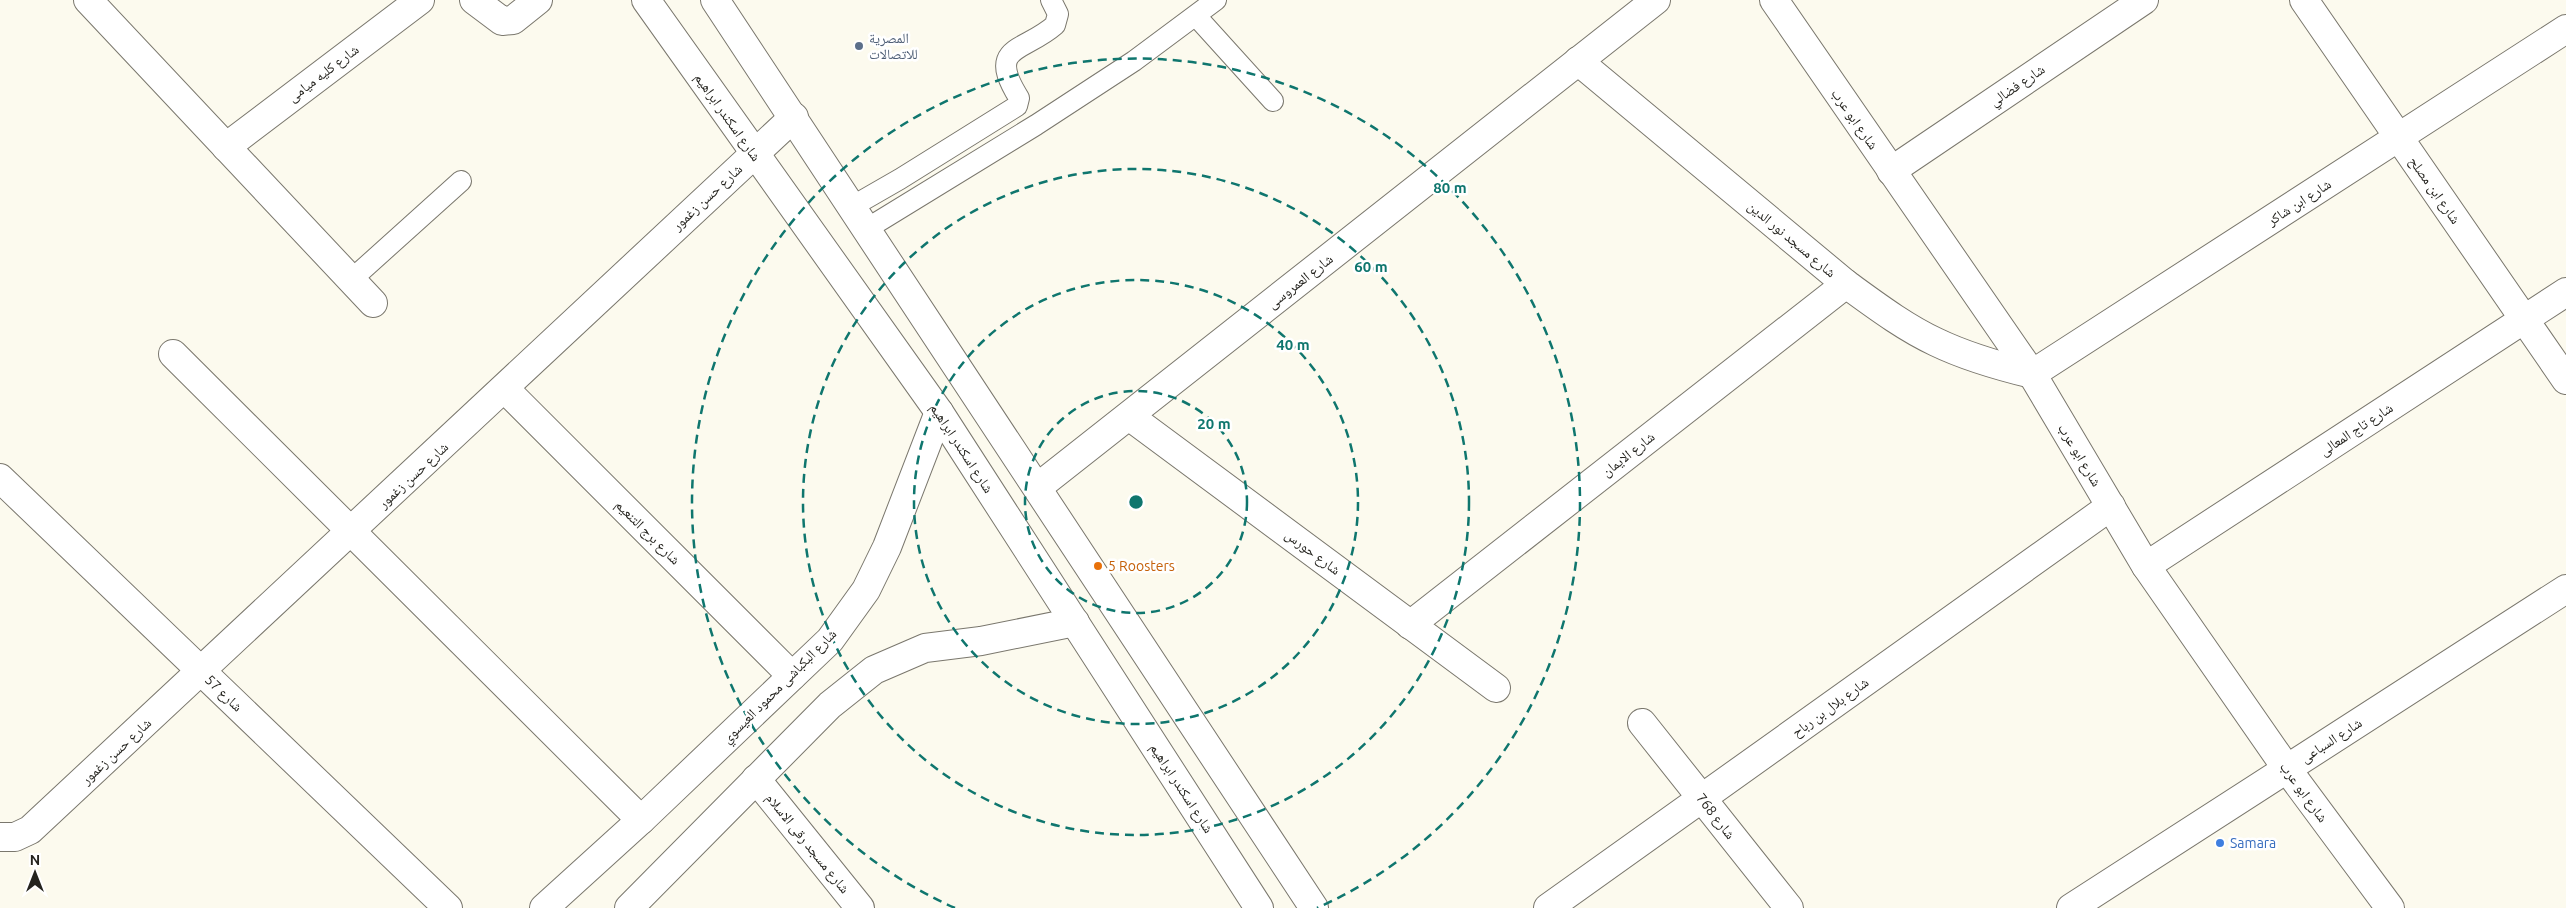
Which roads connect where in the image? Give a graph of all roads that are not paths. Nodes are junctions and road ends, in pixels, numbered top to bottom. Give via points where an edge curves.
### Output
1 (88, 0) edge
2 (420, 0) edge
3 (474, 0) edge
4 (538, 0) edge
5 (646, 0) edge
6 (715, 0) edge
7 (1052, 0) edge
8 (1216, 0) edge
9 (1656, 0) edge
10 (1774, 0) edge
11 (2144, 0) edge
12 (2304, 0) edge
13 (1196, 16) junction
14 (2566, 29) edge
15 (1578, 61) junction
16 (1273, 101) dead end
17 (794, 117) junction
18 (2399, 138) junction
19 (226, 147) junction
20 (754, 153) junction
21 (1891, 171) junction
22 (461, 181) dead end
23 (853, 206) junction
24 (868, 228) junction
25 (351, 280) junction
26 (1846, 284) junction
27 (2566, 292) edge
28 (373, 303) dead end
29 (2524, 319) junction
30 (172, 354) dead end
31 (2032, 374) junction
32 (2566, 380) edge
33 (505, 389) junction
34 (939, 412) junction
35 (1129, 416) junction
36 (0, 478) edge
37 (1038, 487) junction
38 (2111, 506) junction
39 (352, 532) junction
40 (2146, 566) junction
41 (2566, 589) edge
42 (1074, 622) junction
43 (1410, 625) junction
44 (202, 672) junction
45 (792, 676) junction
46 (1496, 688) dead end
47 (1642, 723) dead end
48 (2286, 769) junction
49 (756, 779) junction
50 (1702, 798) junction
51 (641, 820) junction
52 (0, 837) edge
53 (448, 908) edge
54 (544, 908) edge
55 (629, 908) edge
56 (860, 908) edge
57 (1259, 908) edge
58 (1314, 908) edge
59 (1548, 908) edge
60 (1789, 908) edge
61 (2071, 908) edge
62 (2390, 908) edge

1 - 19 street
2 - 19 street, شارع كليه ميامى
3 - 4 street via 502,20 513,20
5 - 20 street, شارع اسكندر ابراهيم
6 - 17 street
7 - 23 lane via 1058,14 1055,26 1007,58 1007,77 1019,98 1017,106
8 - 13 lane
9 - 15 street, شارع العمروسى
10 - 21 street, شارع ابو عرب
11 - 21 street, شارع فضالي
12 - 18 street, شارع ابن مصلح
13 - 16 lane
13 - 24 lane via 1036,125
14 - 18 street, شارع ابن شاكر
15 - 26 street, شارع مسجد نور الدين
15 - 35 street, شارع العمروسى
17 - 20 street, شارع حسن زغمور
17 - 23 street
18 - 29 street, شارع ابن مصلح
18 - 31 street, شارع ابن شاكر
19 - 25 street
20 - 33 street, شارع حسن زغمور
20 - 34 street, شارع اسكندر ابراهيم
21 - 31 street, شارع ابو عرب
22 - 25 lane
23 - 24 street
24 - 37 street
25 - 28 street
26 - 31 street, شارع مسجد نور الدين via 1935,342 1982,361
26 - 43 street, شارع الايمان
27 - 29 street, شارع تاج المعالى
29 - 32 street, شارع ابن مصلح
29 - 40 street, شارع تاج المعالى
30 - 39 street
31 - 38 street, شارع ابو عرب
33 - 39 street, شارع حسن زغمور
33 - 45 street, شارع برج التنعيم
34 - 42 street, شارع اسكندر ابراهيم
34 - 45 street, شارع البكباشى محمود العيسوي via 887,546 866,590 830,640
35 - 37 street, شارع العمروسى
35 - 43 street, شارع حورس
36 - 44 street, شارع 57
37 - 58 street
38 - 40 street, شارع ابو عرب
38 - 50 street, شارع بلال بن رباح
39 - 44 street, شارع حسن زغمور
39 - 51 street
40 - 48 street, شارع ابو عرب
41 - 48 street, شارع السباعى
42 - 49 street via 981,641 925,648 874,670 830,705
42 - 57 street, شارع اسكندر ابراهيم
43 - 46 street, شارع حورس
44 - 52 street, شارع حسن زغمور via 30,830 15,837
44 - 53 street, شارع 57
45 - 51 street, شارع البكباشى محمود العيسوي
47 - 50 street, شارع 768
48 - 61 street, شارع السباعى
48 - 62 street, شارع ابو عرب
49 - 55 street
49 - 56 street, شارع مسجد رقى الاسلام
50 - 59 street, شارع بلال بن رباح
50 - 60 street, شارع 768
51 - 54 street, شارع البكباشى محمود العيسوي

